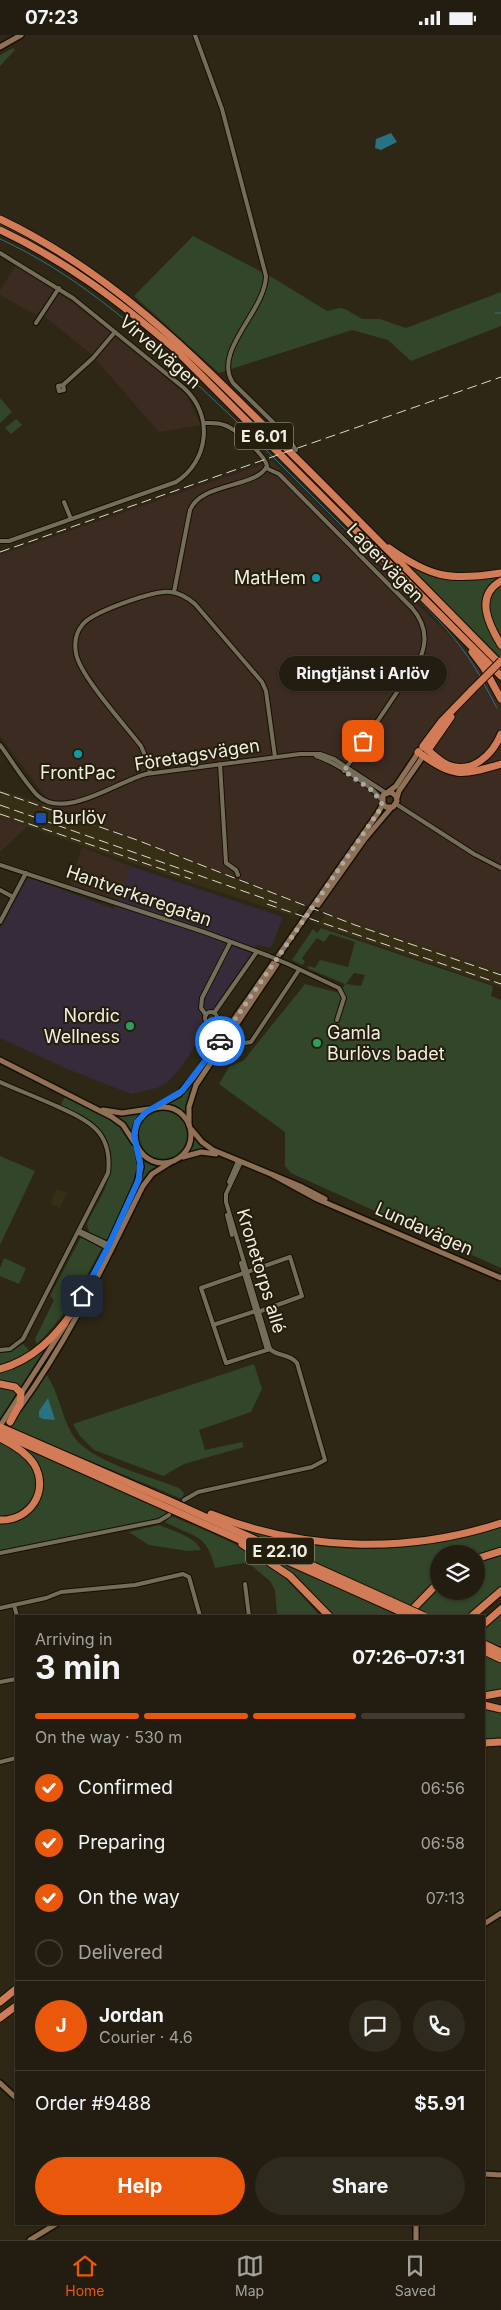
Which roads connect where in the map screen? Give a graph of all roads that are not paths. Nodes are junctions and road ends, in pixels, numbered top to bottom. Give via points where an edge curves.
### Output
1 (20, 35) edge
2 (195, 35) edge
3 (0, 47) edge
4 (0, 219) edge
5 (0, 230) edge
6 (0, 253) edge
7 (59, 288) junction
8 (36, 323) dead end
9 (116, 332) junction
10 (63, 385) dead end
11 (204, 423) junction
12 (296, 450) dead end
13 (266, 468) junction
14 (64, 502) dead end
15 (72, 519) junction
16 (372, 535) junction
17 (0, 541) edge
18 (501, 573) edge
19 (501, 581) edge
20 (174, 592) junction
21 (445, 619) junction
22 (501, 645) edge
23 (501, 663) edge
24 (501, 676) edge
25 (501, 699) edge
26 (501, 734) edge
27 (0, 745) edge
28 (423, 751) junction
29 (311, 754) junction
30 (276, 757) junction
31 (220, 764) junction
32 (501, 764) edge
33 (346, 766) junction
34 (344, 771) junction
35 (150, 773) junction
36 (387, 792) junction
37 (397, 801) junction
38 (382, 803) junction
39 (390, 808) junction
40 (0, 865) edge
41 (501, 868) edge
42 (26, 873) junction
43 (238, 875) dead end
44 (0, 890) edge
45 (13, 897) junction
46 (0, 922) edge
47 (230, 943) junction
48 (256, 953) junction
49 (300, 970) junction
50 (214, 1013) junction
51 (206, 1015) junction
52 (337, 1020) dead end
53 (216, 1021) junction
54 (229, 1032) junction
55 (0, 1060) edge
56 (0, 1082) edge
57 (93, 1106) junction
58 (155, 1108) junction
59 (190, 1126) junction
60 (137, 1146) junction
61 (178, 1159) junction
62 (239, 1161) junction
63 (171, 1162) junction
64 (80, 1232) junction
65 (111, 1247) junction
66 (244, 1273) junction
67 (501, 1278) edge
68 (74, 1310) junction
69 (257, 1311) junction
70 (213, 1325) junction
71 (268, 1349) junction
72 (0, 1351) edge
73 (0, 1369) edge
74 (0, 1384) edge
75 (22, 1395) junction
76 (5, 1425) edge
77 (0, 1433) edge
78 (0, 1438) edge
79 (184, 1500) dead end
80 (170, 1501) junction
81 (183, 1514) junction
82 (169, 1515) dead end
83 (0, 1520) edge
84 (501, 1523) edge
85 (501, 1551) edge
86 (0, 1553) edge
87 (485, 1556) edge
88 (245, 1584) dead end
89 (430, 1590) edge
90 (501, 1591) edge
91 (389, 1603) junction
92 (14, 1605) junction
93 (0, 1608) edge
94 (501, 1609) edge
95 (17, 1615) edge
96 (200, 1615) edge
97 (249, 1615) edge
98 (328, 1615) edge
99 (407, 1615) edge
100 (409, 1615) edge
101 (421, 1615) edge
102 (473, 1615) edge
103 (485, 1623) edge
104 (485, 1644) edge
105 (485, 1651) edge
106 (501, 1652) edge
107 (501, 1659) edge
108 (15, 1679) edge
109 (0, 1682) edge
110 (501, 1693) edge
111 (485, 1696) edge
112 (485, 1705) edge
113 (501, 1709) edge
114 (501, 1742) edge
115 (485, 1743) edge
116 (15, 1758) edge
117 (0, 1762) edge
118 (501, 1913) edge
119 (485, 1923) edge
120 (15, 1990) edge
121 (0, 2001) edge
122 (15, 2007) edge
123 (0, 2018) edge
124 (0, 2083) edge
125 (15, 2096) edge
126 (485, 2174) edge
127 (501, 2175) edge
128 (54, 2225) edge
129 (416, 2225) edge
130 (30, 2240) edge
131 (416, 2240) edge

1 - 3 main road
2 - 12 street via 222,109 266,276 259,301 229,355 228,372 234,383 287,436
4 - 16 highway, E 6.01 via 72,258 145,312 223,385
5 - 21 highway, E 6.01 via 67,265 175,349
6 - 7 street, Virvelvägen
7 - 8 street
7 - 9 street, Virvelvägen
9 - 10 street
9 - 11 street, Virvelvägen via 189,393 198,405
11 - 13 street via 223,424 233,429 266,460
11 - 15 street, Virvelvägen via 201,451 182,478
13 - 20 street via 193,503
13 - 33 street, Lagervägen via 279,474 412,608 424,630 425,645 420,658
14 - 15 street
15 - 17 street, Virvelvägen via 10,541
16 - 18 highway via 410,563 438,575 461,578
16 - 23 highway, E 6.01
19 - 22 highway via 490,589 486,602 488,620
20 - 30 street via 195,604 262,682
20 - 35 street via 159,592 92,616 80,627 75,641 79,665 140,746
21 - 24 highway, E 6.01
21 - 25 highway via 484,668
23 - 28 highway, bridge
26 - 28 highway via 488,755 468,767 448,765
27 - 35 street, Företagsvägen via 37,794 53,804 74,803
28 - 32 highway via 447,771 460,774
28 - 36 main road via 396,786
28 - 37 main road via 399,791
29 - 30 street, Företagsvägen
29 - 33 street, Företagsvägen via 325,755
29 - 34 street
30 - 31 street, Företagsvägen
31 - 35 street, Företagsvägen
31 - 43 street via 226,863
33 - 34 street, Lagervägen
33 - 36 street, Företagsvägen
34 - 38 street via 373,791
36 - 37 main road via 394,793
36 - 38 main road
37 - 39 main road
37 - 41 street via 460,846
38 - 39 main road
38 - 54 main road
39 - 54 main road via 352,856
40 - 42 street, Hantverkaregatan
42 - 45 street
42 - 47 street, Hantverkaregatan
44 - 45 street
45 - 46 street
47 - 48 street, Hantverkaregatan
47 - 51 street via 202,998 201,1008
48 - 49 street, Hantverkaregatan, bridge
48 - 50 street
49 - 52 street, Hantverkaregatan via 340,988 344,998
49 - 54 street via 251,1042 245,1043
50 - 51 street
50 - 53 street
51 - 53 street via 207,1023
53 - 54 street
54 - 58 main road via 185,1088
54 - 59 main road via 193,1091 189,1107
55 - 57 main road, Lundavägen
56 - 64 street via 86,1119 101,1136 109,1156 108,1173
57 - 58 main road, Lundavägen via 118,1113
57 - 60 main road, Lundavägen via 120,1123
58 - 59 main road, Lundavägen via 174,1109
58 - 60 main road via 144,1113 137,1122 134,1132
59 - 61 main road via 190,1144
59 - 62 main road, Lundavägen via 210,1149
60 - 63 main road, Lundavägen via 145,1157 154,1162
60 - 65 main road via 139,1179
61 - 62 main road, Lundavägen via 204,1152
61 - 63 main road, Lundavägen
62 - 66 street, Kronetorps allé via 224,1196 224,1204
62 - 67 main road, Lundavägen
63 - 65 main road via 145,1183
64 - 65 street
64 - 72 street via 23,1339 10,1349
65 - 68 main road
65 - 76 main road via 63,1341
66 - 69 street, Kronetorps allé
66 - 69 street via 290,1257 302,1296
66 - 70 street via 201,1288
68 - 73 highway via 50,1341 22,1360
68 - 75 main road
69 - 70 street
69 - 71 street, Kronetorps allé
70 - 71 street via 226,1363
71 - 79 street, Kronetorps allé via 288,1355 297,1363 325,1460 312,1467 198,1492
74 - 75 highway via 15,1387
75 - 76 highway via 20,1404
76 - 80 highway, E 22.10
77 - 81 highway, E 22.10
78 - 83 highway via 29,1458 38,1472 40,1484 38,1497 29,1510 17,1518
80 - 84 highway via 262,1531 339,1544 420,1541
80 - 91 highway, E 22.10
81 - 91 highway, E 22.10
81 - 98 highway via 280,1568
82 - 86 street via 159,1521
85 - 87 highway
88 - 97 street
89 - 100 highway
90 - 102 highway
91 - 99 highway, E 22.10, bridge
91 - 101 highway, E 22.10, bridge
92 - 93 street
92 - 95 street
92 - 96 street via 61,1592 134,1585 184,1574 190,1577
94 - 103 highway
104 - 106 highway
105 - 107 highway
108 - 109 street
110 - 111 highway
112 - 113 highway
114 - 115 highway
116 - 117 street
118 - 119 main road
120 - 121 highway
122 - 123 highway
124 - 125 main road
126 - 127 main road
128 - 130 main road
129 - 131 main road

